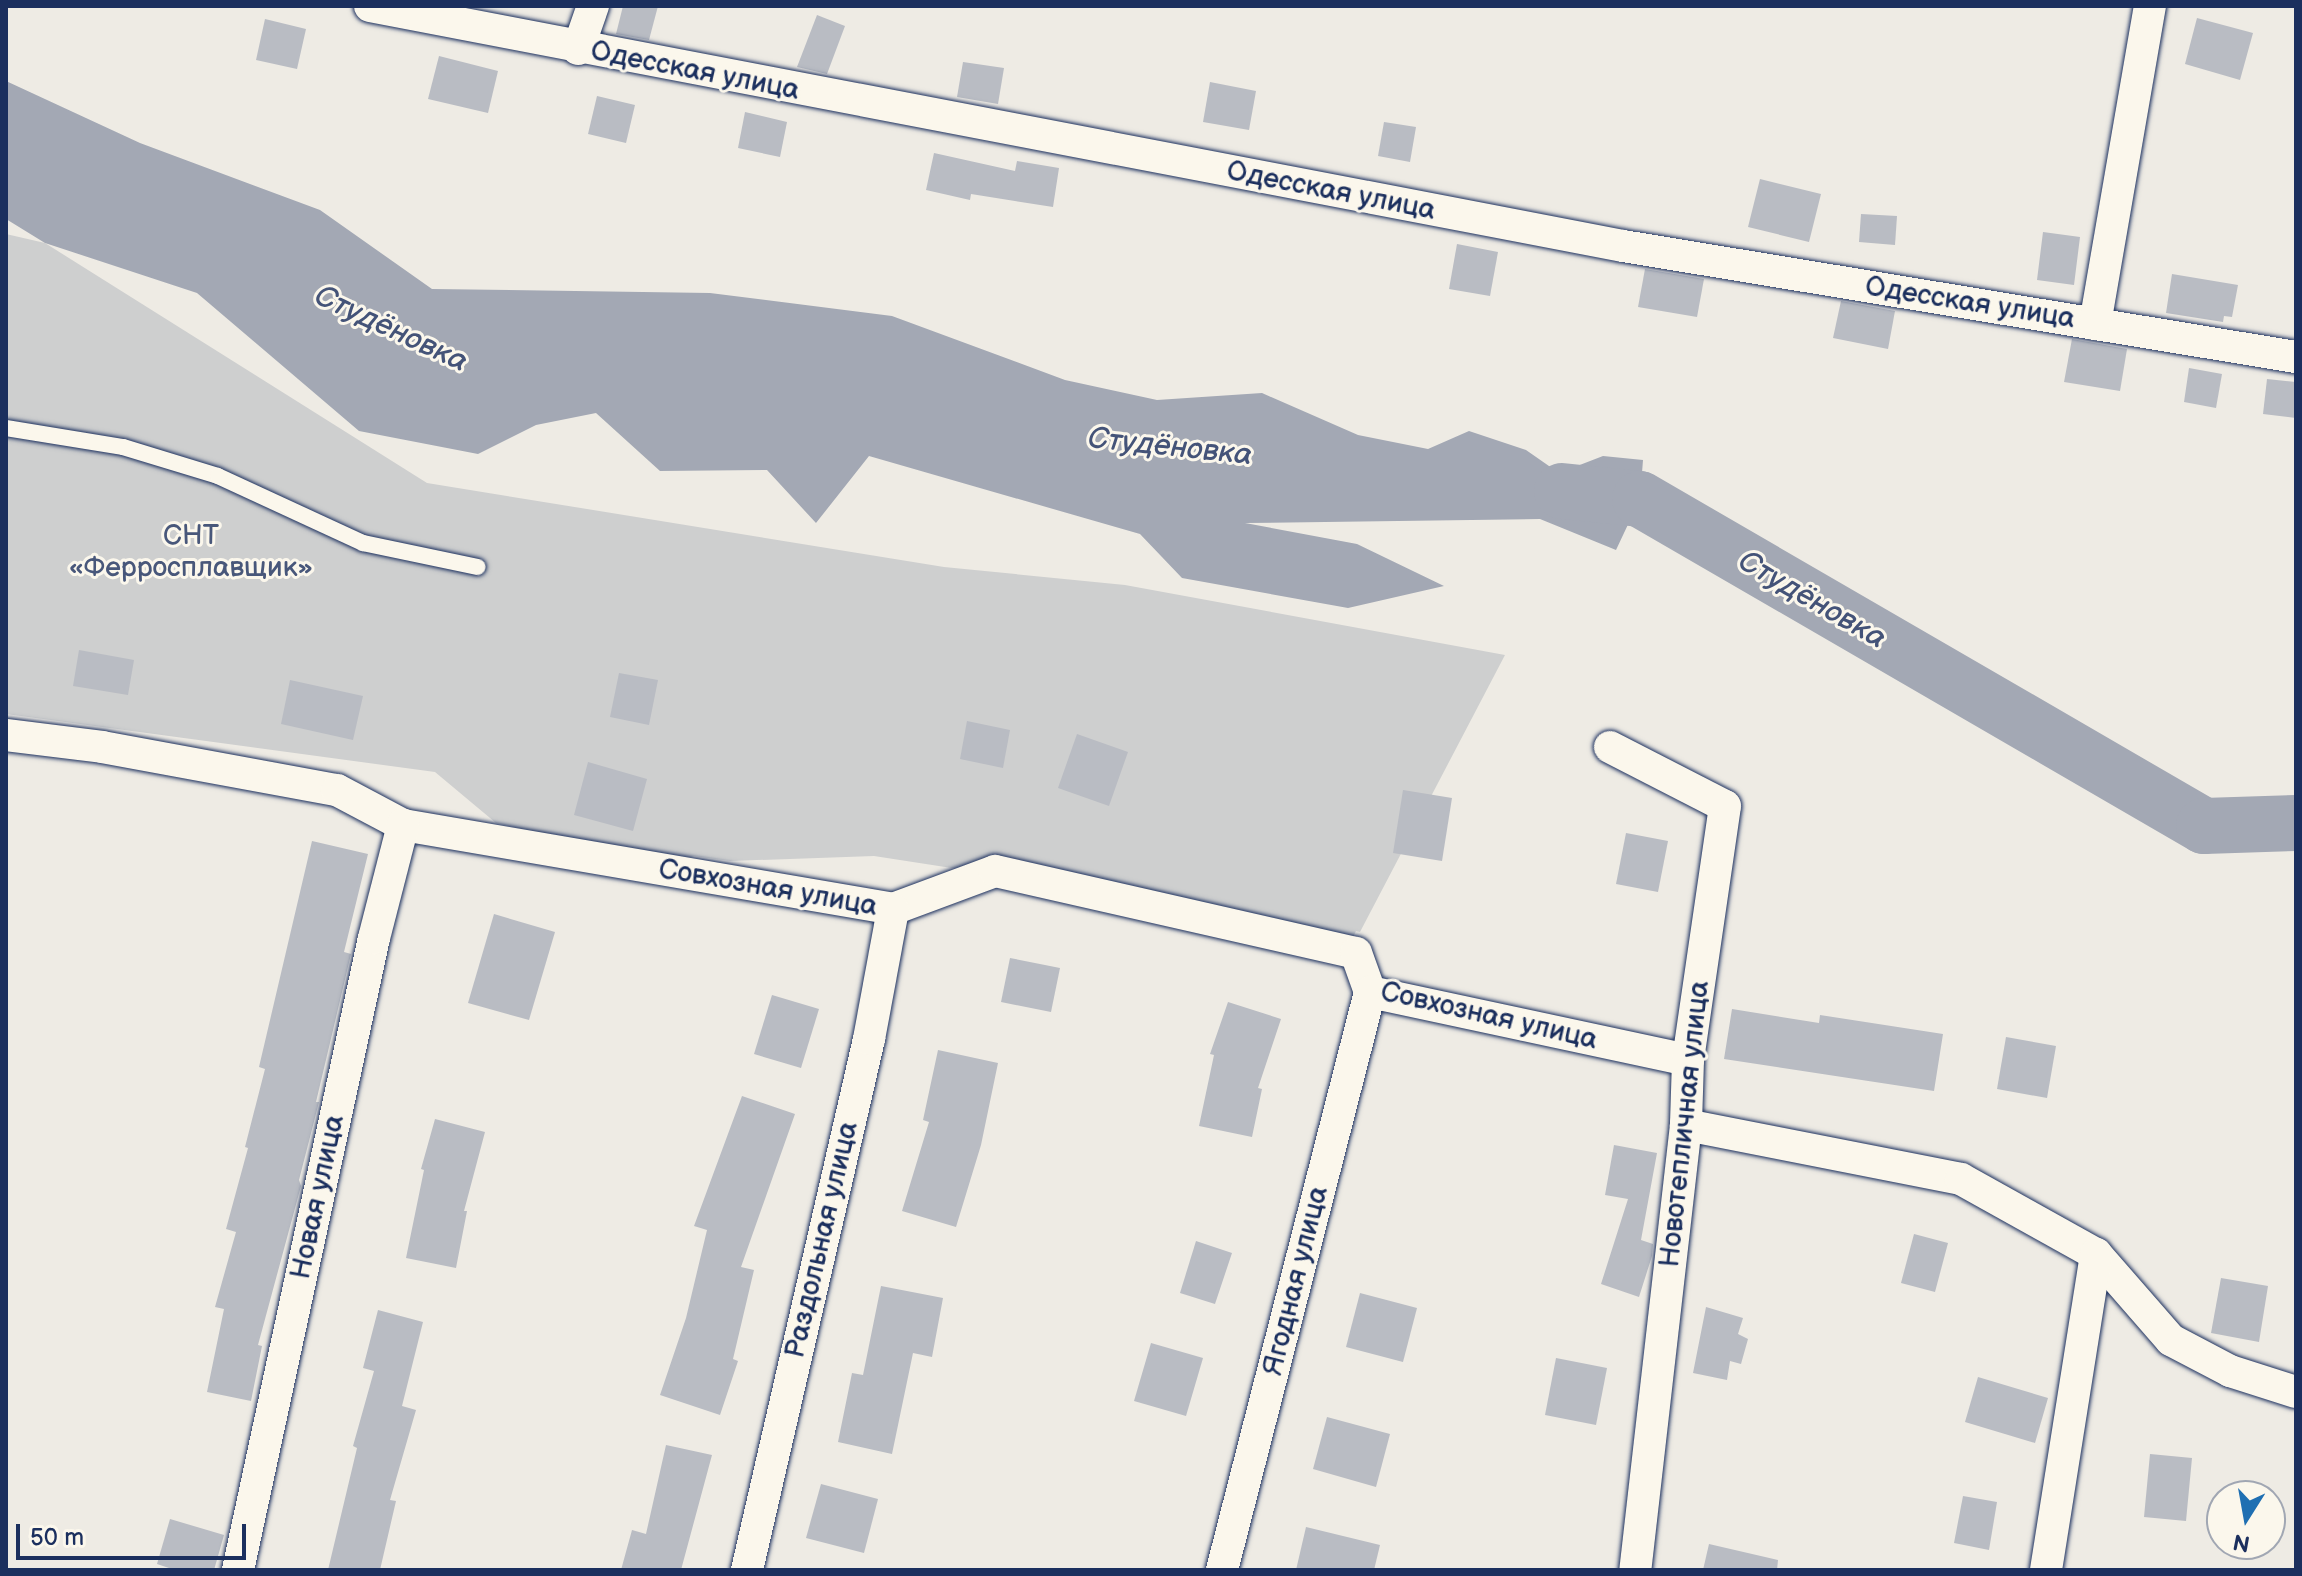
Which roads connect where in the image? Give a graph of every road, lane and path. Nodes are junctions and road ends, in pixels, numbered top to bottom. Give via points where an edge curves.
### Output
1 (370, 6) edge
2 (593, 6) edge
3 (2150, 6) edge
4 (578, 49) junction
5 (2095, 324) junction
6 (2296, 357) edge
7 (6, 428) edge
8 (478, 567) dead end
9 (6, 735) edge
10 (1610, 747) dead end
11 (403, 825) junction
12 (893, 909) junction
13 (1370, 992) junction
14 (1688, 1060) junction
15 (1686, 1125) junction
16 (2096, 1254) junction
17 (2296, 1392) edge
18 (238, 1570) edge
19 (747, 1570) edge
20 (1222, 1570) edge
21 (1635, 1570) edge
22 (2046, 1570) edge

1 - 4 street, Одесская улица
2 - 4 street
3 - 5 street
4 - 5 street, Одесская улица via 1623,246
5 - 6 street, Одесская улица
7 - 8 lane via 123,447 218,476 363,543
9 - 11 street, Совхозная улица via 337,790
10 - 14 street, Новотепличная улица via 1725,806
11 - 12 street, Совхозная улица
11 - 18 street, Новая улица
12 - 13 street, Совхозная улица via 995,871 1356,953
12 - 19 street, Раздольная улица via 869,1039
13 - 14 street, Совхозная улица
13 - 20 street, Ягодная улица
14 - 15 street, Новотепличная улица
15 - 16 street via 1961,1179
15 - 21 street, Новотепличная улица
16 - 17 street via 2171,1340 2230,1371
16 - 22 street

